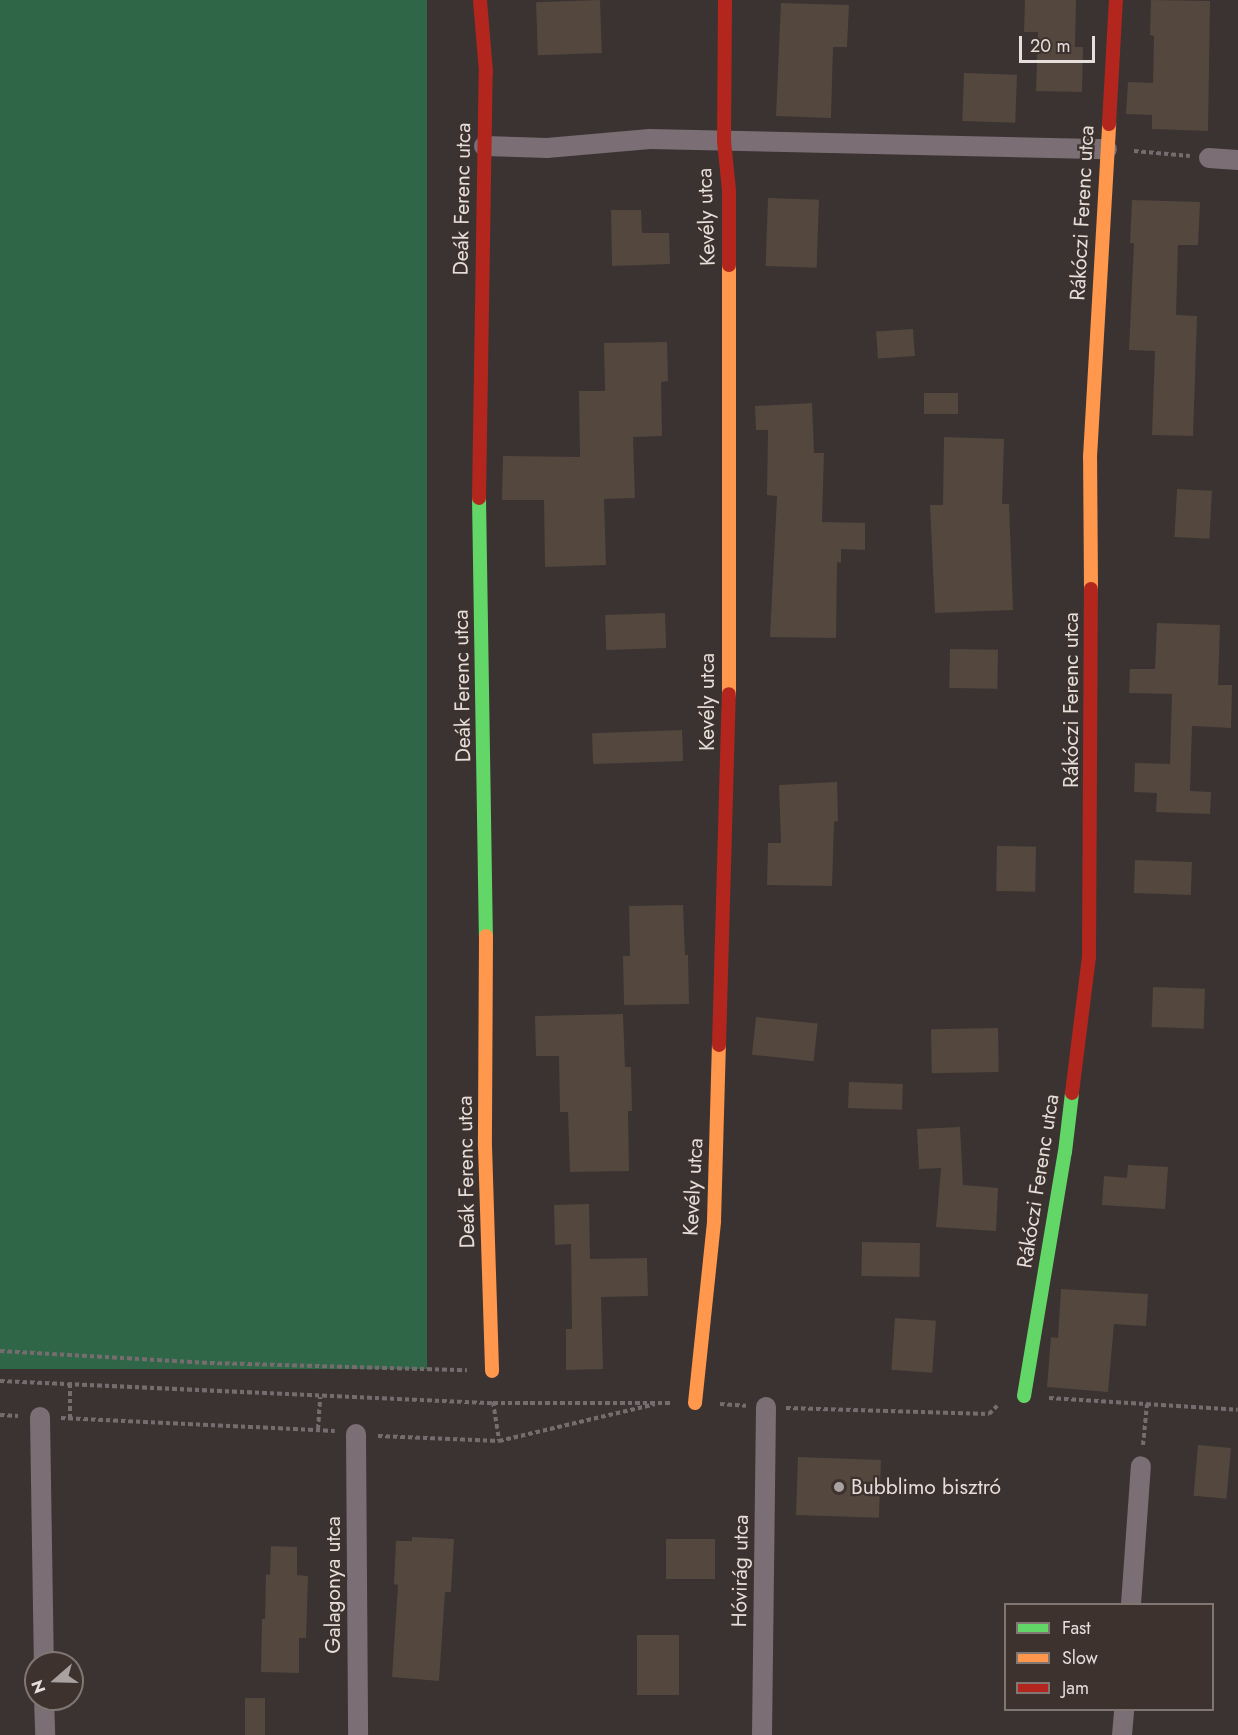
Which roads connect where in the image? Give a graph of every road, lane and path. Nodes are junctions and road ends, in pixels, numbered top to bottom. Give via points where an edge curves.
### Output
1 (480, 0) edge
2 (725, 0) edge
3 (1116, 0) edge
4 (724, 141) junction
5 (484, 146) junction
6 (1107, 148) junction
7 (1209, 158) joint
8 (1238, 160) edge
9 (0, 1351) edge
10 (492, 1371) joint
11 (0, 1381) edge
12 (70, 1384) junction
13 (1024, 1396) junction
14 (320, 1397) junction
15 (493, 1403) junction
16 (695, 1403) dead end
17 (1147, 1404) junction
18 (766, 1407) joint
19 (1238, 1410) edge
20 (0, 1415) edge
21 (40, 1417) junction
22 (70, 1418) junction
23 (318, 1429) junction
24 (356, 1434) junction
25 (499, 1441) junction
26 (1141, 1466) joint
27 (1131, 1603) edge
28 (44, 1651) edge
29 (45, 1711) edge
30 (1124, 1711) edge
31 (45, 1735) edge
32 (358, 1735) edge
33 (762, 1735) edge
34 (1122, 1735) edge

1 - 5 street, Deák Ferenc utca via 486,72
2 - 4 street, Kevély utca
3 - 6 street, Rákóczi Ferenc utca
4 - 5 street via 650,139 547,148
4 - 6 street
4 - 16 street, Kevély utca via 729,190 729,739 714,1221
5 - 10 street, Deák Ferenc utca via 478,446 486,840 485,1146
6 - 7 path
6 - 13 street, Rákóczi Ferenc utca via 1090,458 1093,661 1089,957 1065,1152
7 - 8 street
9 - 10 path via 210,1363
11 - 12 path
12 - 14 path
12 - 22 path
13 - 17 path
13 - 18 path via 1006,1397 989,1414
14 - 15 path
14 - 23 path
15 - 25 path
15 - 25 path via 661,1402
17 - 19 path
17 - 26 path
18 - 33 street, Hóvirág utca
20 - 21 path
21 - 22 path
21 - 28 street
22 - 23 path
23 - 24 path
24 - 25 path
24 - 32 street, Galagonya utca
26 - 27 street
29 - 31 street
30 - 34 street

